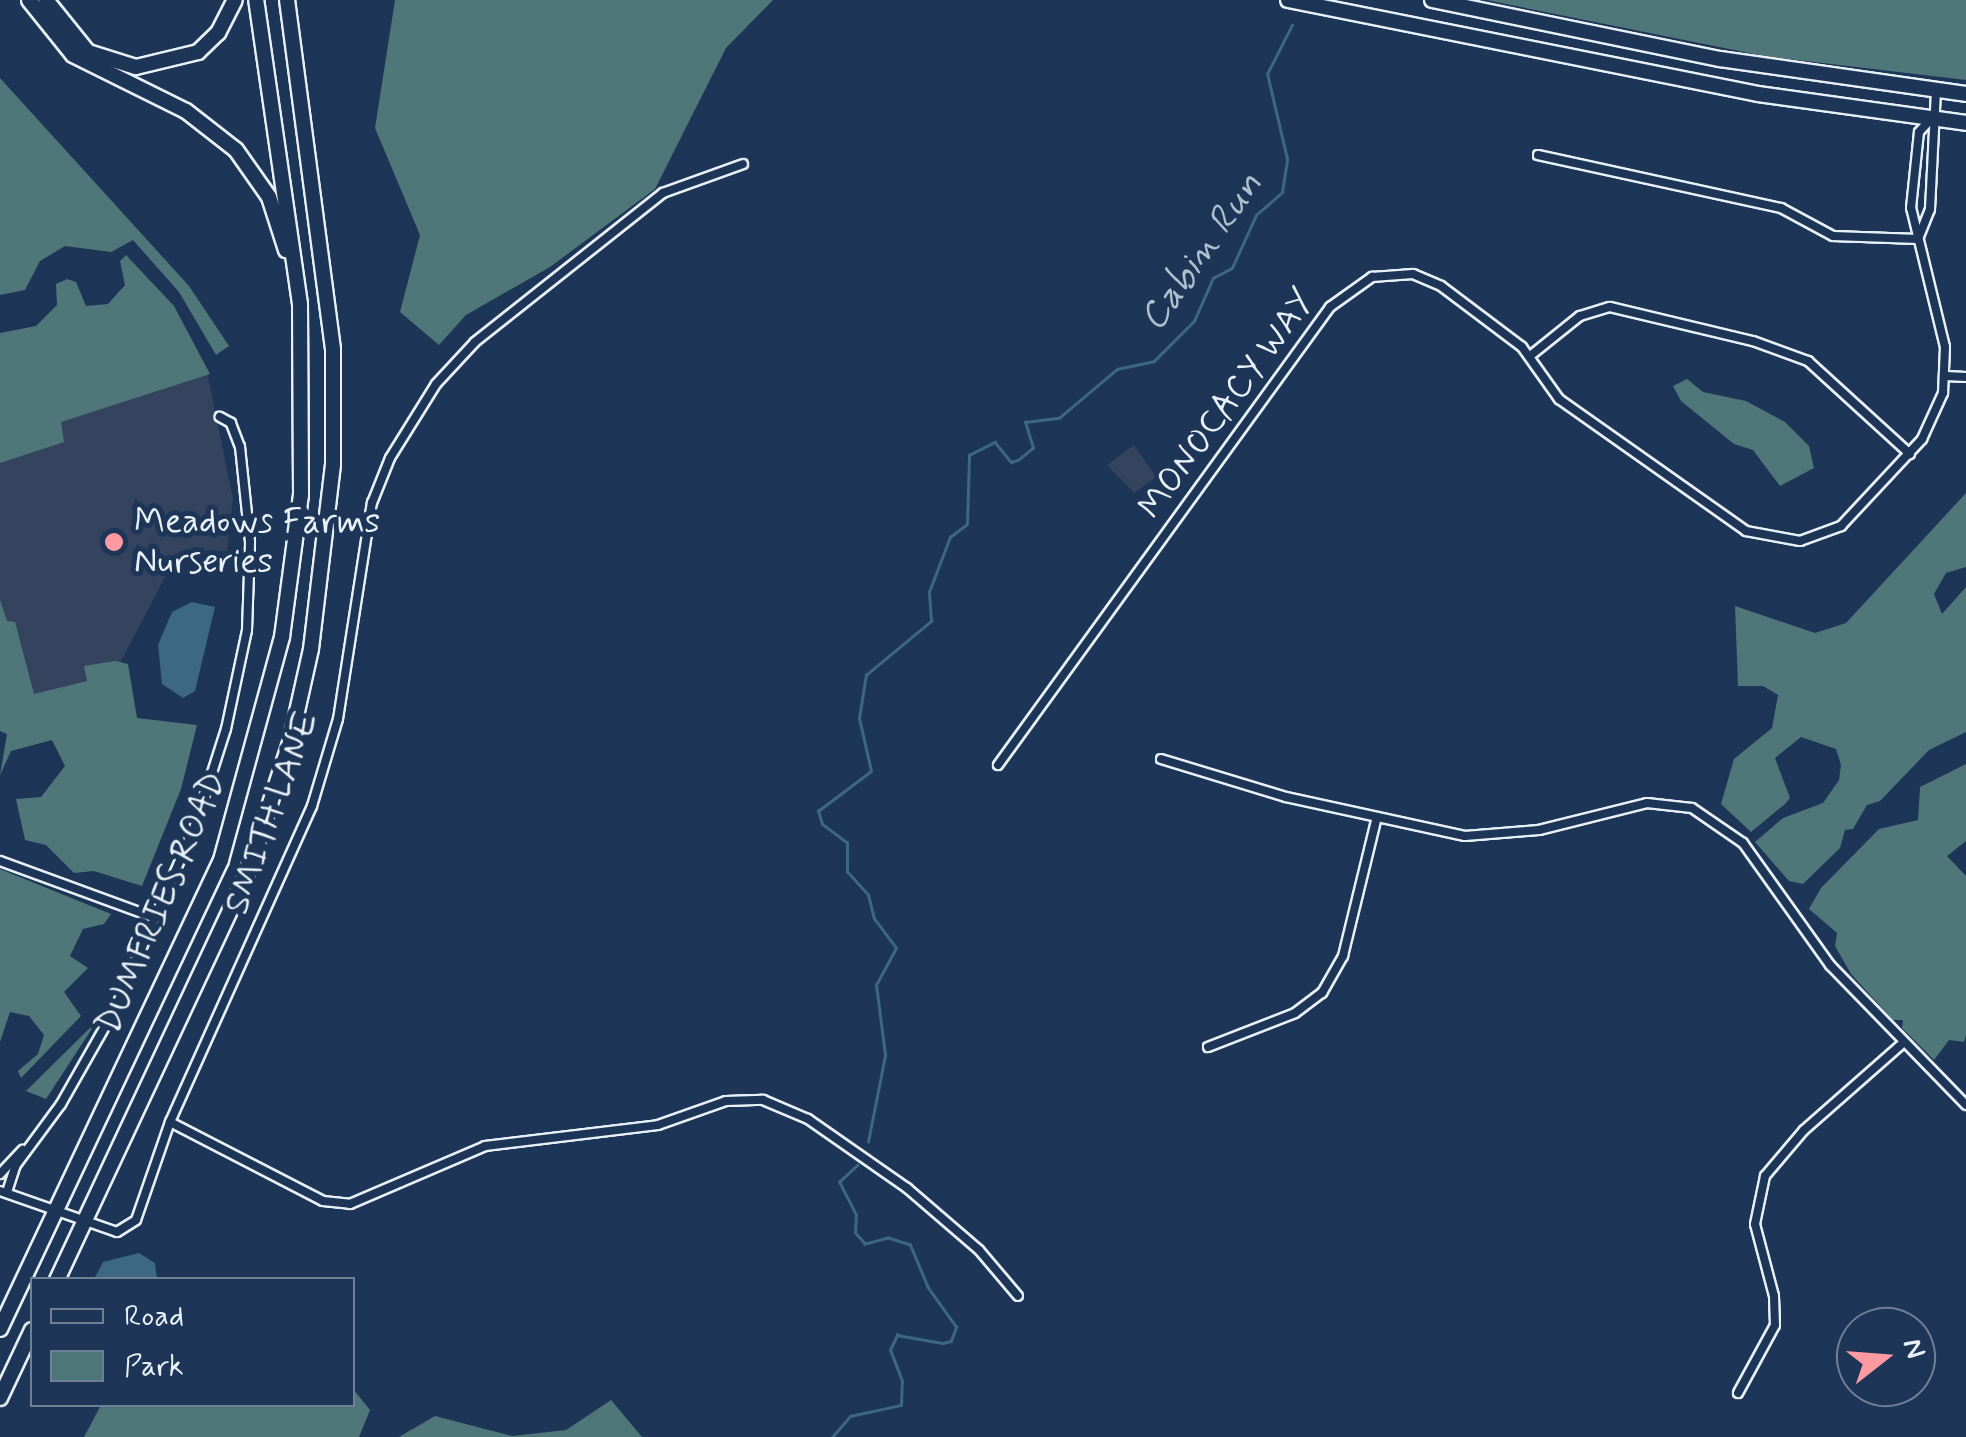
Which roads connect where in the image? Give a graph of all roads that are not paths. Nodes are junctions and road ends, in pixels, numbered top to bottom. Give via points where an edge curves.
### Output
1 (30, 0) edge
2 (46, 0) edge
3 (235, 0) edge
4 (256, 0) edge
5 (290, 0) edge
6 (1288, 0) edge
7 (1432, 0) edge
8 (1936, 91) junction
9 (1966, 94) edge
10 (1931, 119) junction
11 (1966, 123) edge
12 (1538, 155) dead end
13 (743, 164) dead end
14 (1918, 238) junction
15 (301, 335) junction
16 (1530, 356) junction
17 (1946, 376) junction
18 (1966, 377) edge
19 (220, 417) dead end
20 (1910, 454) junction
21 (1161, 759) dead end
22 (998, 765) dead end
23 (1377, 818) junction
24 (0, 861) edge
25 (156, 918) junction
26 (1902, 1044) junction
27 (1208, 1047) dead end
28 (1966, 1104) edge
29 (170, 1122) junction
30 (43, 1130) junction
31 (0, 1174) edge
32 (4, 1191) edge
33 (56, 1210) junction
34 (85, 1222) junction
35 (58, 1277) edge
36 (1018, 1296) dead end
37 (0, 1329) edge
38 (30, 1334) edge
39 (1738, 1393) dead end
40 (0, 1398) edge

1 - 15 highway via 73,55 186,111 246,162 281,226
2 - 3 highway via 88,52 111,63 149,67 183,60 206,46
4 - 15 highway, DUMFRIES ROAD
5 - 34 highway, DUMFRIES ROAD via 333,349 332,464 311,650 290,743 244,880
6 - 10 highway via 1758,94
7 - 8 highway via 1720,59
8 - 9 highway
8 - 10 street, MONOCACY WAY
10 - 11 highway
10 - 14 street, MONOCACY WAY via 1938,134 1930,209
10 - 14 street, MONOCACY WAY via 1919,132 1911,208
12 - 14 street via 1781,208 1833,236
13 - 29 street, SMITH LANE via 663,193 475,342 436,384 390,458 372,503 338,719 312,806
14 - 17 street, MONOCACY WAY
15 - 33 highway, DUMFRIES ROAD via 304,418 294,565 252,764 180,957
16 - 20 street via 1580,316 1610,307 1753,341 1808,360
16 - 20 street, MONOCACY WAY via 1560,399 1732,523 1766,539 1800,541 1841,526
16 - 22 street, MONOCACY WAY via 1430,280 1385,274 1341,294
17 - 18 street
17 - 20 street, MONOCACY WAY via 1932,425
19 - 25 street via 232,426 245,474 247,630 211,780
21 - 23 street
23 - 26 street via 1483,837 1647,803 1692,808 1744,843 1830,966
23 - 27 street via 1343,956 1322,994
24 - 25 street
25 - 30 street via 100,1041
26 - 28 street
26 - 39 street via 1804,1130 1765,1176 1755,1224 1775,1325
29 - 34 street, SMITH LANE via 131,1226 117,1232
29 - 36 street via 323,1201 350,1204 485,1146 658,1125 726,1101 762,1100 808,1119 907,1188 978,1250
30 - 31 street
30 - 32 street
32 - 33 street
33 - 34 street
33 - 37 highway, DUMFRIES ROAD
34 - 35 highway, DUMFRIES ROAD
38 - 40 highway

